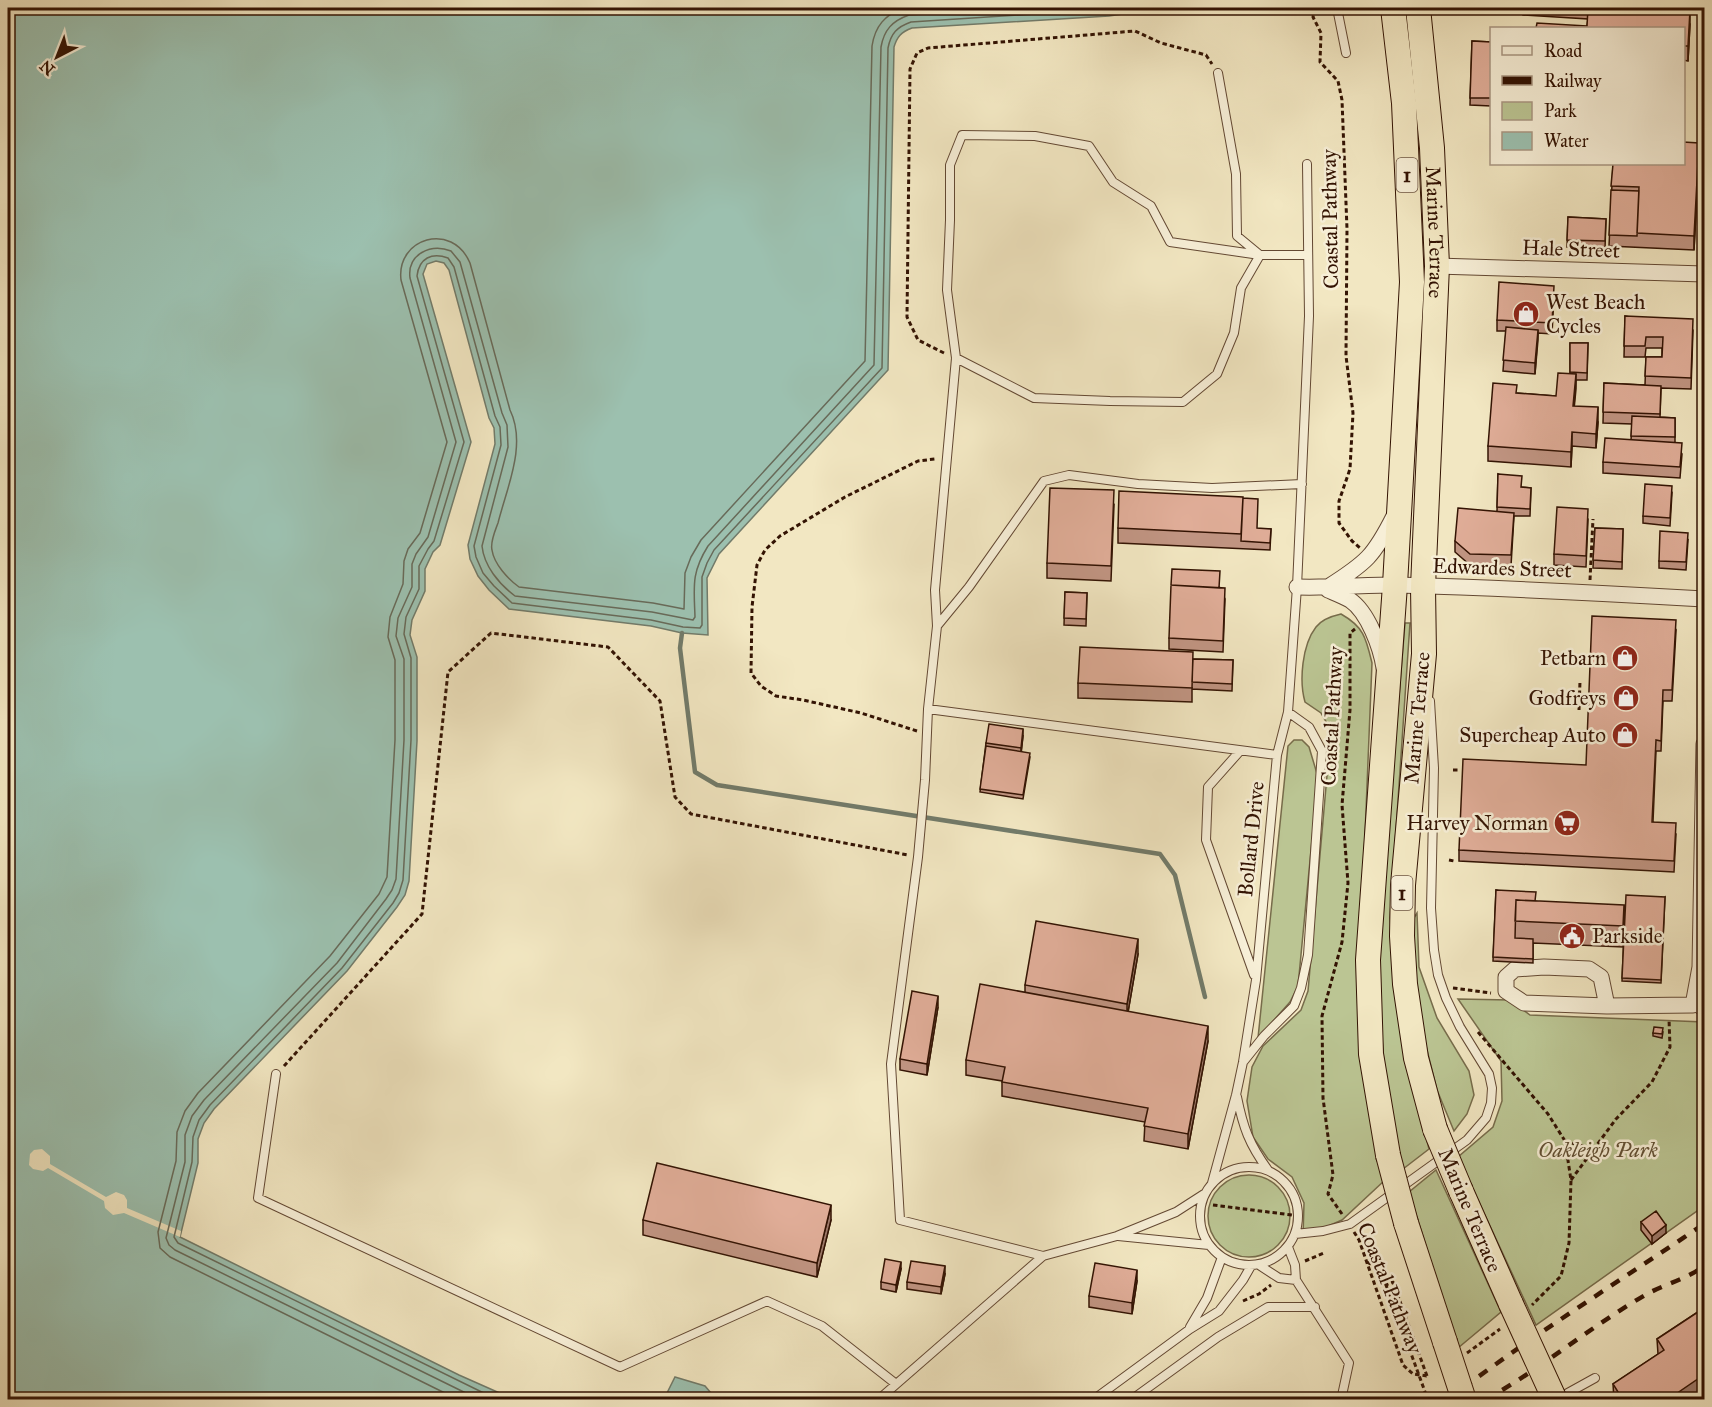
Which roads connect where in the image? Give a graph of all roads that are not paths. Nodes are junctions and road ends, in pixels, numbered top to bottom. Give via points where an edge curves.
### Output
1 (1337, 8) edge
2 (1393, 8) edge
3 (1418, 8) edge
4 (1346, 53) dead end
5 (1218, 73) dead end
6 (1307, 164) dead end
7 (1260, 255) junction
8 (1308, 255) junction
9 (1437, 266) junction
10 (1704, 274) edge
11 (956, 358) junction
12 (1302, 484) junction
13 (1400, 505) junction
14 (1395, 585) junction
15 (1423, 586) junction
16 (1297, 587) junction
17 (1326, 588) junction
18 (1704, 599) edge
19 (937, 626) junction
20 (1424, 654) junction
21 (1387, 698) junction
22 (928, 709) junction
23 (1288, 712) junction
24 (1704, 744) edge
25 (1240, 751) junction
26 (1277, 756) junction
27 (1704, 782) edge
28 (1703, 891) edge
29 (1703, 917) edge
30 (1702, 967) edge
31 (1256, 980) junction
32 (1608, 1006) junction
33 (1699, 1009) edge
34 (1243, 1062) junction
35 (276, 1074) road end
36 (1236, 1095) junction
37 (1268, 1170) junction
38 (1212, 1183) junction
39 (1204, 1194) junction
40 (1295, 1234) junction
41 (1117, 1236) junction
42 (1209, 1245) junction
43 (1288, 1247) junction
44 (1042, 1257) junction
45 (1222, 1257) junction
46 (1255, 1265) junction
47 (1296, 1280) junction
48 (1315, 1307) junction
49 (1190, 1329) junction
50 (1595, 1378) dead end
51 (896, 1384) junction
52 (878, 1400) edge
53 (1093, 1400) edge
54 (1131, 1400) edge
55 (1341, 1400) edge
56 (1464, 1400) edge
57 (1555, 1400) edge

1 - 4 lane
2 - 13 highway, Marine Terrace / 1 via 1404,103 1412,282
3 - 9 highway, Marine Terrace / 1 via 1432,148
5 - 7 lane via 1236,174 1237,236
6 - 8 lane, Bollard Drive
7 - 8 lane
7 - 11 lane via 1241,288 1234,333 1217,374 1183,402 1034,398
7 - 11 lane via 1170,242 1151,206 1113,182 1089,146 1035,136 962,135 950,165 947,290
8 - 12 lane, Bollard Drive
9 - 10 street, Hale Street
9 - 15 highway, Marine Terrace / 1
11 - 19 lane via 935,590
12 - 16 lane, Bollard Drive
12 - 19 lane via 1212,488 1069,475 1044,481
13 - 14 highway, Marine Terrace / 1
13 - 17 street via 1370,556
14 - 15 street, Edwardes Street
14 - 17 street, Edwardes Street
14 - 21 highway, Marine Terrace / 1
15 - 18 street, Edwardes Street
15 - 20 highway, Marine Terrace / 1
16 - 17 street, Edwardes Street
16 - 23 lane, Bollard Drive
17 - 21 street via 1352,601 1366,618 1382,659
19 - 22 lane
20 - 40 lane via 1434,768 1434,950 1442,986 1460,1027 1489,1074 1490,1110 1467,1140 1350,1224
20 - 57 highway, Marine Terrace / 1, bridge via 1402,885 1405,984 1416,1058 1435,1129 1461,1191 1520,1306
21 - 56 highway, Marine Terrace / 1, bridge via 1368,960 1371,1054 1388,1155 1406,1223
22 - 25 lane
22 - 44 lane via 918,857 891,1064 900,1220
23 - 26 lane, Bollard Drive
23 - 34 lane via 1310,727 1322,752 1308,955 1294,1006
24 - 27 street
25 - 26 lane
25 - 31 lane via 1209,787 1206,840
26 - 31 lane, Bollard Drive
27 - 28 street
28 - 29 street
29 - 30 street
30 - 33 street
31 - 34 lane, Bollard Drive
32 - 32 street via 1601,977 1589,969 1515,969 1506,977 1506,991 1524,1003
32 - 33 street via 1670,1005
34 - 36 lane, Bollard Drive
35 - 51 lane via 258,1198 620,1367 767,1301 822,1326
36 - 37 lane, Bollard Drive via 1243,1126
36 - 38 lane, Bollard Drive
37 - 38 lane via 1235,1168
37 - 40 lane via 1281,1178 1297,1204
38 - 39 lane
39 - 41 lane via 1176,1212
39 - 42 lane via 1200,1222
40 - 43 lane
41 - 42 lane
41 - 44 lane
42 - 45 lane
43 - 46 lane via 1275,1258
43 - 47 lane
44 - 51 lane
45 - 46 lane via 1236,1264
45 - 49 lane
46 - 47 lane via 1279,1278
46 - 49 lane via 1219,1311
47 - 48 lane
48 - 54 lane via 1269,1307 1218,1337
48 - 55 lane via 1349,1363
49 - 53 lane
50 - 57 lane
51 - 52 lane

